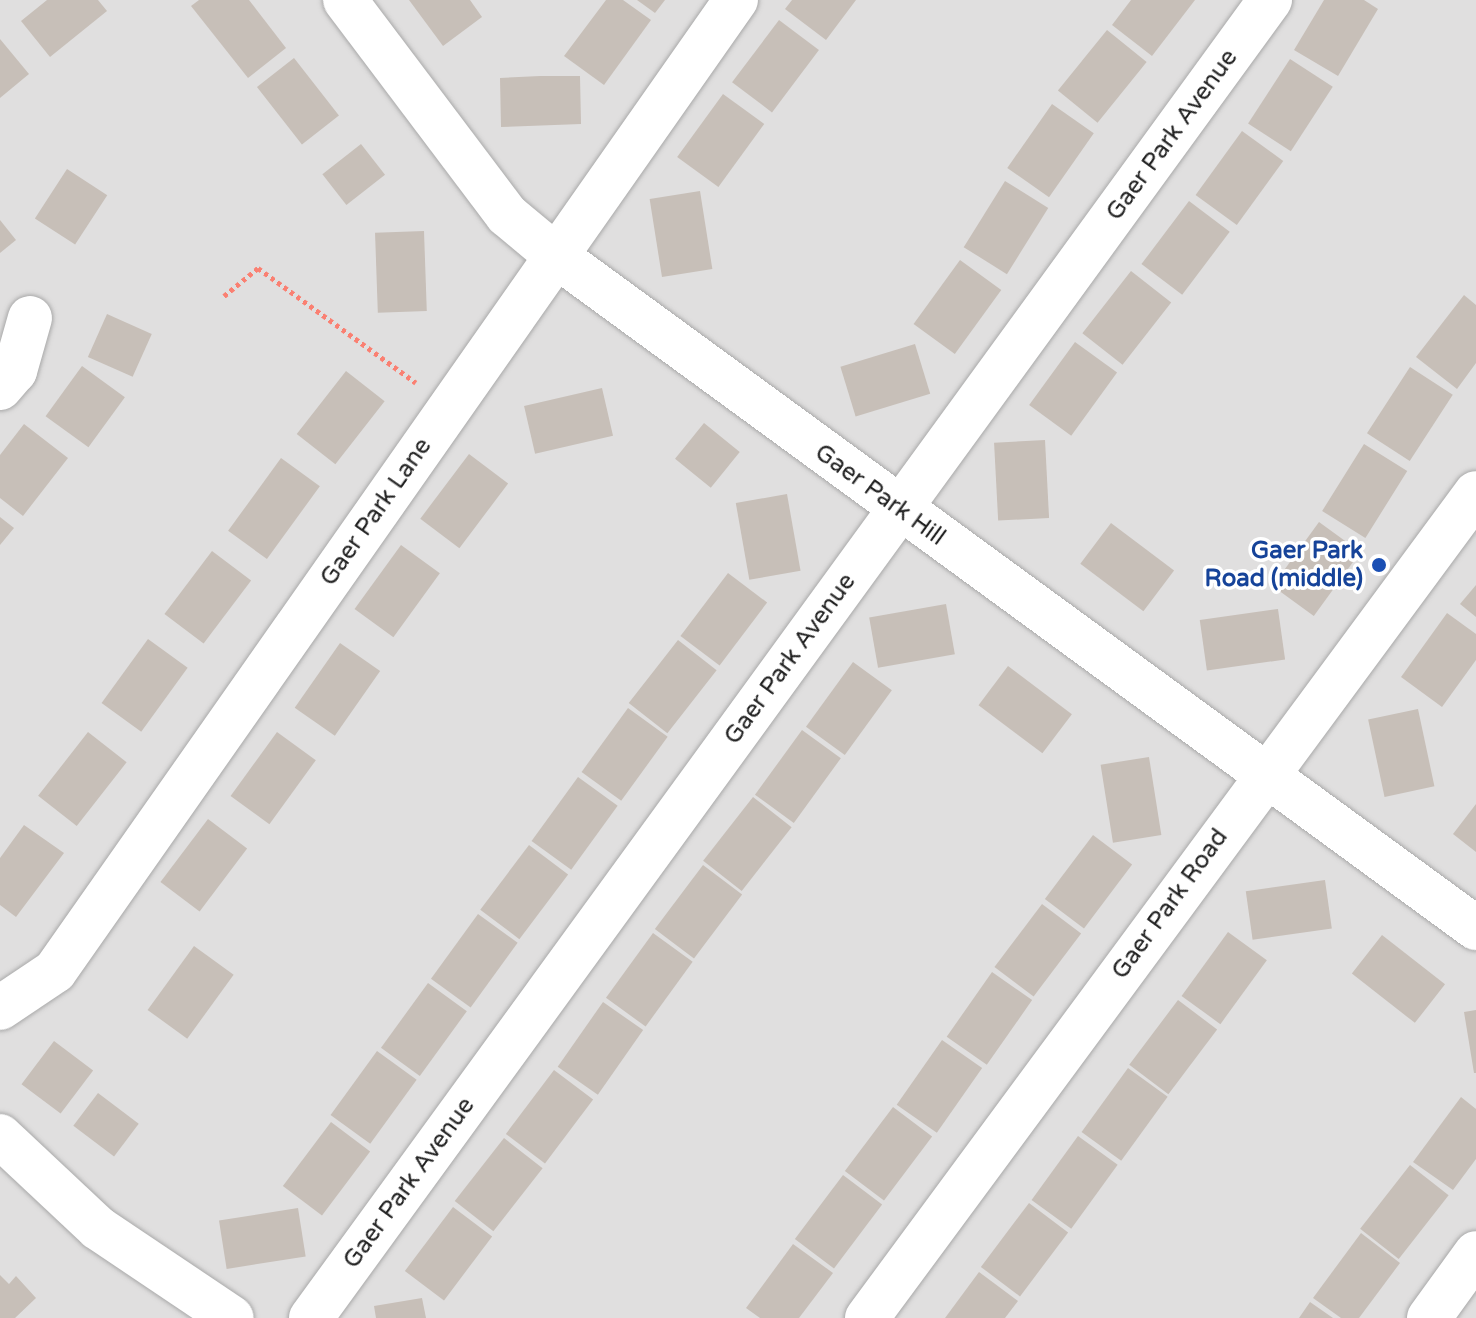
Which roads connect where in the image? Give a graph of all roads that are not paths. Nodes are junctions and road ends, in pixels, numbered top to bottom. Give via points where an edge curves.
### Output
1 (345, 0) edge
2 (736, 0) edge
3 (1270, 0) edge
4 (555, 255) junction
5 (30, 318) dead end
6 (0, 388) edge
7 (1476, 493) edge
8 (899, 510) junction
9 (1267, 772) junction
10 (1476, 928) edge
11 (0, 1008) edge
12 (0, 1136) edge
13 (1476, 1253) edge
14 (232, 1318) edge
15 (311, 1318) edge
16 (867, 1318) edge
17 (1429, 1318) edge

1 - 4 street, Gaer Park Hill via 507,215
2 - 4 street, Gaer Park Lane
3 - 8 street, Gaer Park Avenue
4 - 8 street, Gaer Park Hill
4 - 11 street, Gaer Park Lane via 55,971
5 - 6 street via 15,371
7 - 9 street, Gaer Park Road
8 - 9 street, Gaer Park Hill
8 - 15 street, Gaer Park Avenue
9 - 10 street, Gaer Park Hill
9 - 16 street, Gaer Park Road
12 - 14 street via 98,1228
13 - 17 street

